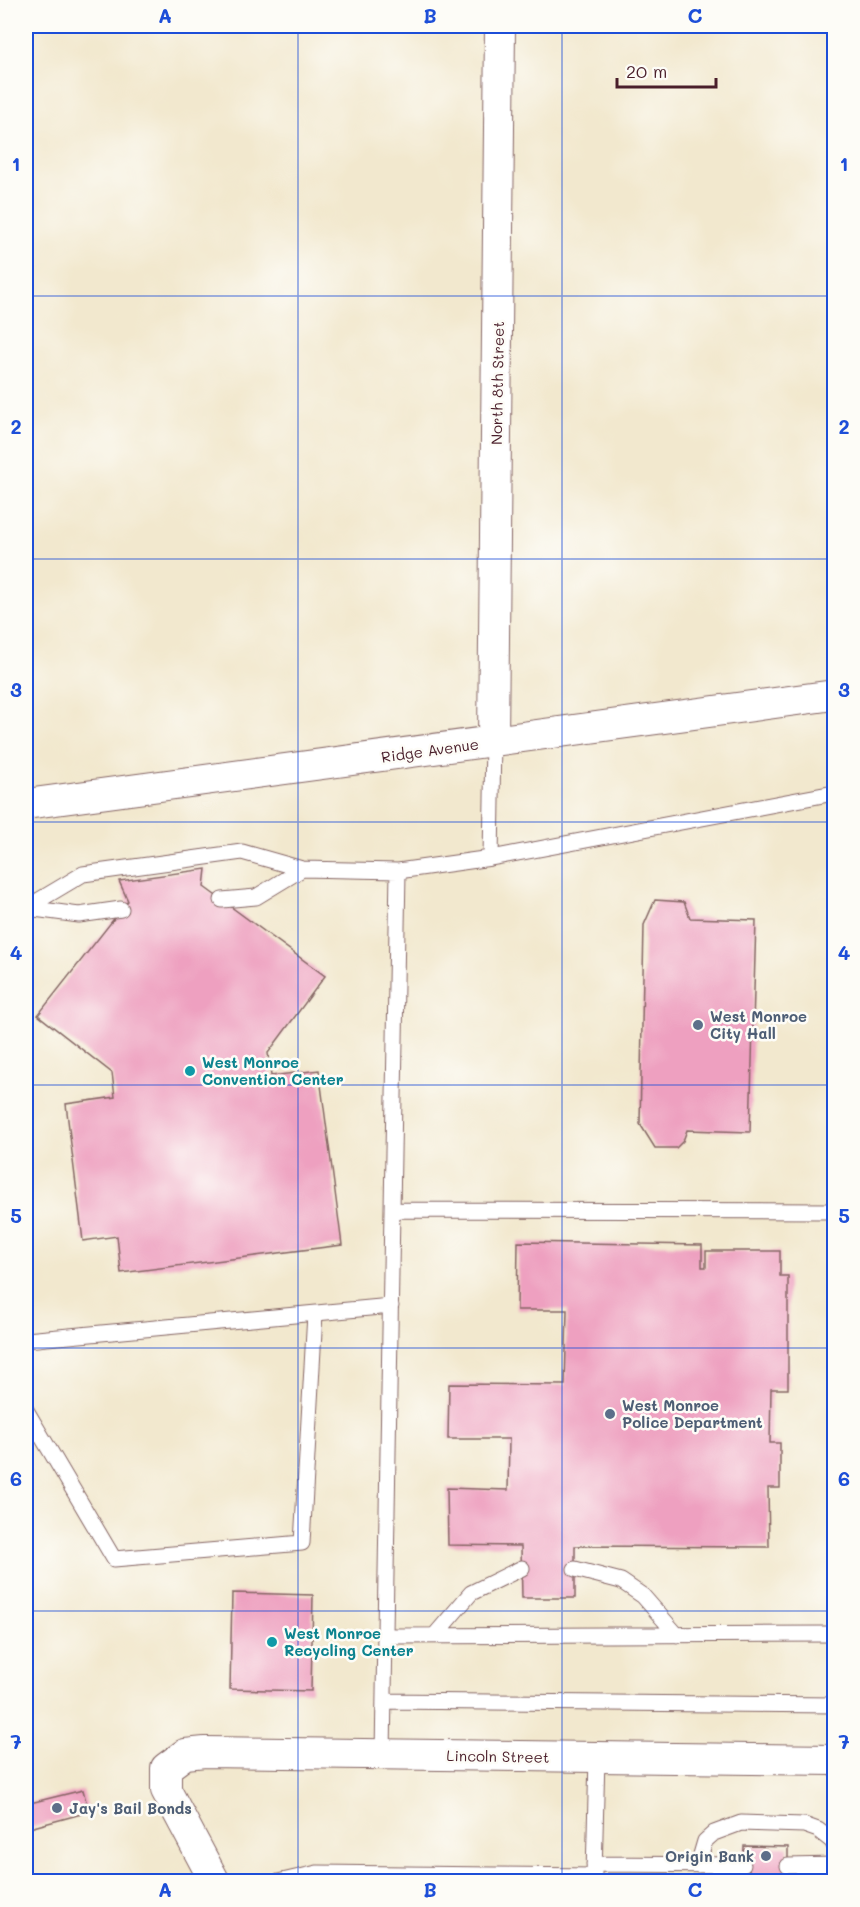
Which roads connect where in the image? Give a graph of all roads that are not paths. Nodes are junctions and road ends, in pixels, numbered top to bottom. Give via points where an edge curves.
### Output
1 (500, 26) edge
2 (834, 694) edge
3 (494, 741) junction
4 (834, 793) edge
5 (26, 804) edge
6 (491, 858) junction
7 (302, 869) junction
8 (398, 871) junction
9 (222, 900) dead end
10 (26, 908) edge
11 (121, 909) dead end
12 (392, 1210) junction
13 (834, 1211) edge
14 (391, 1306) junction
15 (315, 1314) junction
16 (26, 1340) edge
17 (26, 1410) edge
18 (522, 1569) dead end
19 (575, 1569) dead end
20 (834, 1634) edge
21 (435, 1635) junction
22 (677, 1635) junction
23 (387, 1636) junction
24 (385, 1701) junction
25 (834, 1705) edge
26 (383, 1754) junction
27 (597, 1757) junction
28 (834, 1760) edge
29 (834, 1845) edge
30 (698, 1865) junction
31 (743, 1865) dead end
32 (834, 1865) edge
33 (788, 1866) dead end
34 (594, 1874) edge
35 (378, 1878) edge
36 (499, 1878) edge
37 (215, 1881) edge
38 (278, 1881) edge

1 - 3 street, North 8th Street
2 - 3 street, Ridge Avenue
3 - 5 street, Ridge Avenue
3 - 6 lane
4 - 6 lane
6 - 8 lane
7 - 8 lane
7 - 9 lane via 256,897
7 - 10 lane via 242,852 83,874
8 - 12 lane
10 - 11 lane via 79,915
12 - 13 lane
12 - 14 lane
14 - 15 lane
14 - 23 lane
15 - 16 lane
15 - 17 lane via 302,1542 114,1559
18 - 21 lane via 471,1593
19 - 22 lane via 621,1581 643,1596
20 - 22 lane
21 - 22 lane
21 - 23 lane
23 - 24 lane
24 - 25 lane
24 - 26 lane
26 - 27 street, Lincoln Street
26 - 37 street, Lincoln Street via 205,1752 185,1754 166,1768 166,1790
27 - 28 street, Lincoln Street
27 - 34 lane
29 - 30 lane via 818,1830 804,1825 741,1823 714,1833 705,1841
30 - 31 lane
30 - 34 lane
32 - 33 lane
34 - 36 lane
35 - 36 lane
35 - 38 lane via 317,1873

